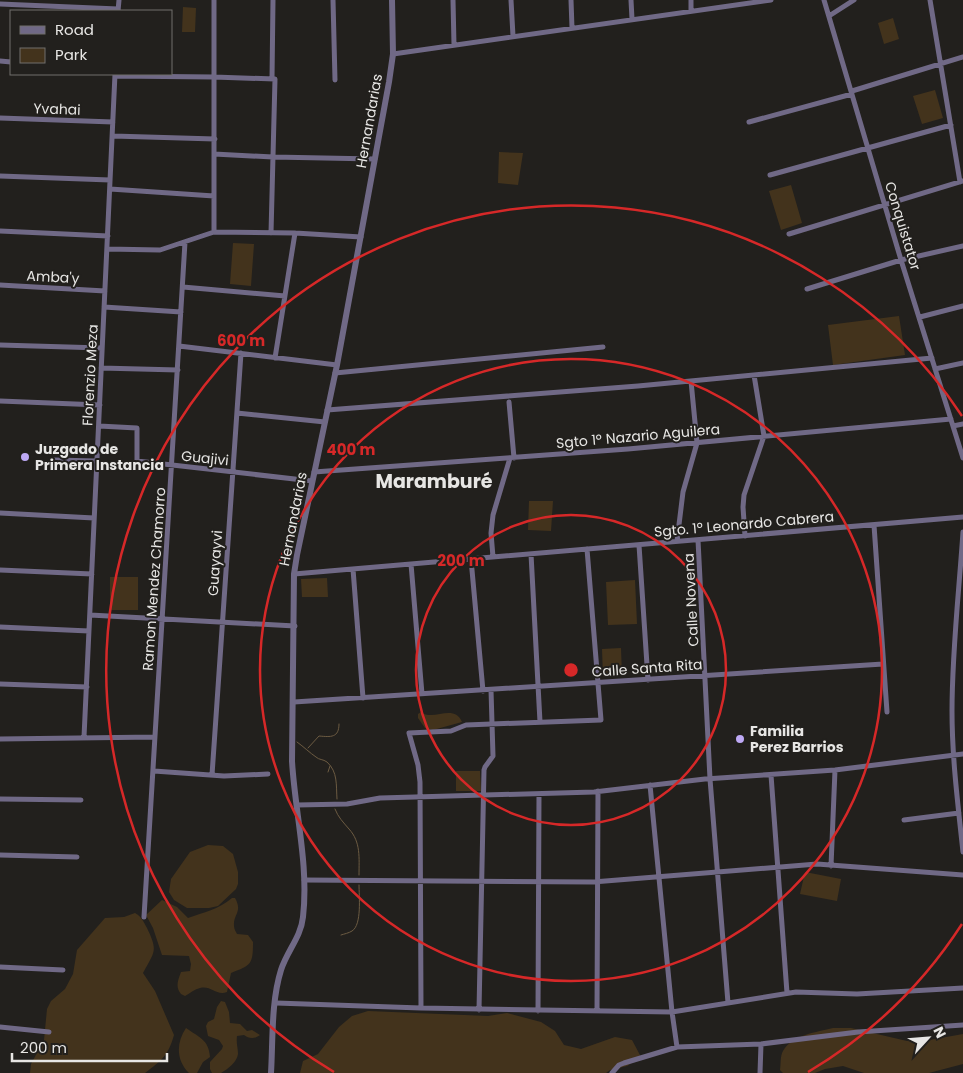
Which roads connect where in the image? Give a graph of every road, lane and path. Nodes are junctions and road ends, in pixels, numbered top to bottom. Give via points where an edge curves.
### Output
1 (119, 0) edge
2 (214, 0) edge
3 (273, 0) edge
4 (334, 0) edge
5 (392, 0) edge
6 (453, 0) edge
7 (512, 0) edge
8 (571, 0) edge
9 (631, 0) edge
10 (691, 0) edge
11 (771, 0) edge
12 (824, 0) edge
13 (854, 0) edge
14 (930, 0) edge
15 (0, 4) edge
16 (118, 10) edge
17 (691, 11) junction
18 (829, 16) junction
19 (632, 19) junction
20 (572, 28) junction
21 (513, 36) junction
22 (454, 45) junction
23 (393, 54) junction
24 (963, 57) edge
25 (940, 64) junction
26 (115, 75) edge
27 (214, 77) junction
28 (272, 79) junction
29 (335, 80) dead end
30 (852, 92) junction
31 (0, 118) edge
32 (113, 122) junction
33 (749, 122) dead end
34 (951, 125) junction
35 (113, 136) junction
36 (215, 139) junction
37 (868, 148) junction
38 (214, 154) junction
39 (273, 157) junction
40 (375, 159) junction
41 (770, 175) dead end
42 (0, 176) edge
43 (110, 180) junction
44 (962, 181) edge
45 (110, 189) junction
46 (214, 196) junction
47 (885, 205) junction
48 (0, 231) edge
49 (214, 232) junction
50 (271, 233) junction
51 (295, 234) junction
52 (789, 234) dead end
53 (108, 236) junction
54 (361, 238) junction
55 (186, 242) junction
56 (963, 246) edge
57 (107, 249) junction
58 (901, 260) junction
59 (0, 285) edge
60 (183, 287) junction
61 (807, 290) dead end
62 (105, 291) junction
63 (285, 296) junction
64 (963, 306) edge
65 (104, 307) junction
66 (181, 312) junction
67 (920, 317) junction
68 (0, 345) edge
69 (179, 346) junction
70 (603, 347) dead end
71 (102, 348) junction
72 (241, 353) junction
73 (275, 358) junction
74 (932, 358) junction
75 (963, 363) edge
76 (337, 365) junction
77 (102, 368) junction
78 (935, 369) junction
79 (178, 370) junction
80 (335, 373) junction
81 (754, 375) junction
82 (691, 381) junction
83 (0, 400) edge
84 (509, 402) dead end
85 (100, 405) junction
86 (328, 410) junction
87 (236, 413) junction
88 (951, 419) junction
89 (325, 422) junction
90 (963, 424) edge
91 (99, 426) junction
92 (953, 426) junction
93 (764, 436) junction
94 (697, 443) junction
95 (512, 458) junction
96 (963, 458) edge
97 (54, 460) dead end
98 (97, 461) junction
99 (172, 465) junction
100 (232, 472) junction
101 (314, 472) junction
102 (312, 481) junction
103 (0, 513) edge
104 (963, 517) edge
105 (94, 518) junction
106 (874, 525) junction
107 (963, 532) edge
108 (745, 536) junction
109 (698, 540) junction
110 (677, 542) junction
111 (639, 545) junction
112 (587, 549) junction
113 (529, 554) junction
114 (962, 554) edge
115 (493, 557) junction
116 (471, 559) junction
117 (412, 564) junction
118 (353, 569) junction
119 (0, 570) edge
120 (92, 574) junction
121 (294, 574) junction
122 (90, 615) junction
123 (163, 619) junction
124 (222, 623) junction
125 (294, 626) junction
126 (0, 627) edge
127 (89, 631) junction
128 (883, 664) junction
129 (706, 676) junction
130 (648, 680) junction
131 (598, 683) junction
132 (0, 684) edge
133 (538, 686) junction
134 (87, 687) junction
135 (491, 690) junction
136 (483, 691) junction
137 (422, 694) junction
138 (363, 698) junction
139 (294, 702) junction
140 (887, 712) dead end
141 (540, 722) junction
142 (492, 724) junction
143 (84, 737) junction
144 (155, 737) junction
145 (0, 739) edge
146 (963, 754) edge
147 (953, 755) junction
148 (835, 770) junction
149 (154, 771) junction
150 (268, 774) dead end
151 (212, 775) junction
152 (771, 775) junction
153 (710, 779) junction
154 (650, 785) junction
155 (598, 791) junction
156 (539, 794) junction
157 (484, 795) junction
158 (420, 797) junction
159 (0, 799) edge
160 (81, 800) dead end
161 (297, 805) junction
162 (960, 816) edge
163 (904, 820) dead end
164 (963, 852) edge
165 (0, 854) edge
166 (77, 857) dead end
167 (831, 866) junction
168 (778, 868) junction
169 (718, 872) junction
170 (963, 875) edge
171 (659, 877) junction
172 (304, 880) junction
173 (421, 881) junction
174 (482, 881) junction
175 (539, 882) junction
176 (597, 882) junction
177 (144, 918) dead end
178 (0, 967) edge
179 (63, 970) dead end
180 (963, 988) edge
181 (787, 993) junction
182 (276, 1003) junction
183 (728, 1003) junction
184 (421, 1008) junction
185 (479, 1010) junction
186 (538, 1011) junction
187 (596, 1011) junction
188 (672, 1012) junction
189 (963, 1025) edge
190 (0, 1027) edge
191 (49, 1032) dead end
192 (761, 1044) junction
193 (677, 1047) junction
194 (271, 1073) edge
195 (612, 1073) edge
196 (760, 1073) edge

1 - 16 street
2 - 27 street
3 - 28 street
4 - 29 street
5 - 23 street, Hernandarias
6 - 22 street
7 - 21 street
8 - 20 street
9 - 19 street
10 - 17 street
11 - 17 street
12 - 18 street, Conquistator
13 - 18 street
14 - 25 street
15 - 16 street
17 - 19 street
18 - 30 street, Conquistator
19 - 20 street
20 - 21 street
21 - 22 street
22 - 23 street
23 - 40 street, Hernandarias
24 - 25 street
25 - 30 street
25 - 34 street
26 - 27 street
26 - 32 street, Florenzio Meza
27 - 28 street
27 - 36 street
28 - 39 street via 275,79
30 - 33 street
30 - 37 street, Conquistator
31 - 32 street, Yvahai
32 - 35 street, Florenzio Meza
34 - 37 street
34 - 44 street
35 - 36 street
35 - 43 street, Florenzio Meza
36 - 38 street
37 - 41 street
37 - 47 street, Conquistator
38 - 39 street
38 - 46 street
39 - 40 street
39 - 50 street
40 - 54 street, Hernandarias
42 - 43 street
43 - 45 street, Florenzio Meza
44 - 47 street
45 - 46 street
45 - 53 street, Florenzio Meza
46 - 49 street
47 - 52 street
47 - 58 street, Conquistator
48 - 53 street
49 - 50 street
49 - 55 street
50 - 51 street
51 - 54 street
51 - 63 street
53 - 57 street, Florenzio Meza
54 - 76 street, Hernandarias
55 - 57 street via 152,250
55 - 60 street, Ramon Mendez Chamorro
56 - 58 street
57 - 62 street, Florenzio Meza
58 - 61 street
58 - 67 street, Conquistator
59 - 62 street, Amba'y
60 - 63 street
60 - 66 street, Ramon Mendez Chamorro
62 - 65 street, Florenzio Meza
63 - 73 street
64 - 67 street
65 - 66 street
65 - 71 street, Florenzio Meza
66 - 69 street, Ramon Mendez Chamorro
67 - 74 street, Conquistator
68 - 71 street
69 - 72 street
69 - 79 street, Ramon Mendez Chamorro
70 - 80 street
71 - 77 street, Florenzio Meza
72 - 73 street
72 - 87 street, Guayayvi
73 - 76 street
74 - 78 street, Conquistator
74 - 81 street
75 - 78 street
76 - 80 street, Hernandarias
77 - 79 street
77 - 85 street, Florenzio Meza
78 - 88 street, Conquistator
79 - 99 street, Ramon Mendez Chamorro
80 - 86 street, Hernandarias
81 - 82 street
81 - 93 street
82 - 86 street
82 - 94 street
83 - 85 street
84 - 95 street
85 - 91 street, Florenzio Meza
86 - 89 street, Hernandarias
87 - 89 street
87 - 100 street, Guayayvi
88 - 92 street, Conquistator
88 - 93 street, Sgto 1º Nazario Aguilera
89 - 101 street, Hernandarias
90 - 92 street
91 - 98 street, Florenzio Meza
91 - 99 street, Guajivi via 137,428 137,462
92 - 96 street, Conquistator
93 - 94 street, Sgto 1º Nazario Aguilera
93 - 108 street via 744,495
94 - 95 street, Sgto 1º Nazario Aguilera
94 - 110 street via 683,492
95 - 101 street, Sgto 1º Nazario Aguilera
95 - 115 street via 493,515
97 - 98 street
98 - 105 street, Florenzio Meza
99 - 100 street, Guajivi
99 - 123 street, Ramon Mendez Chamorro
100 - 102 street, Guajivi
100 - 124 street, Guayayvi
101 - 102 street, Hernandarias
102 - 121 street, Hernandarias
103 - 105 street
104 - 106 street, Sgto. 1º Leonardo Cabrera
105 - 120 street, Florenzio Meza
106 - 108 street, Sgto. 1º Leonardo Cabrera
106 - 128 street
107 - 114 street
108 - 109 street, Sgto. 1º Leonardo Cabrera
109 - 110 street, Sgto. 1º Leonardo Cabrera
109 - 129 street, Calle Novena
110 - 111 street, Sgto. 1º Leonardo Cabrera
111 - 112 street, Sgto. 1º Leonardo Cabrera
111 - 130 street
112 - 113 street, Sgto. 1º Leonardo Cabrera
112 - 131 street
113 - 115 street, Sgto. 1º Leonardo Cabrera
113 - 133 street
114 - 147 street via 953,668
115 - 116 street, Sgto. 1º Leonardo Cabrera
116 - 117 street, Sgto. 1º Leonardo Cabrera
116 - 136 street
117 - 118 street, Sgto. 1º Leonardo Cabrera
117 - 137 street
118 - 121 street, Sgto. 1º Leonardo Cabrera
118 - 138 street
119 - 120 street
120 - 122 street, Florenzio Meza
121 - 125 street, Hernandarias
122 - 123 street
122 - 127 street, Florenzio Meza
123 - 124 street
123 - 144 street, Ramon Mendez Chamorro
124 - 125 street
124 - 151 street, Guayayvi
125 - 139 street, Hernandarias
126 - 127 street
127 - 134 street, Florenzio Meza
128 - 129 street, Calle Santa Rita
128 - 140 street
129 - 130 street, Calle Santa Rita
129 - 153 street, Calle Novena
130 - 131 street, Calle Santa Rita
131 - 133 street, Calle Santa Rita
131 - 141 street via 601,720
132 - 134 street
133 - 135 street, Calle Santa Rita
133 - 141 street
134 - 143 street, Florenzio Meza
135 - 136 street, Calle Santa Rita
135 - 142 street
136 - 137 street, Calle Santa Rita
137 - 138 street, Calle Santa Rita
138 - 139 street, Calle Santa Rita
139 - 161 street, Hernandarias via 292,761
141 - 142 street
142 - 157 street via 493,756 485,767
142 - 158 street via 410,733 419,773
143 - 144 street
143 - 145 street
144 - 149 street, Ramon Mendez Chamorro
146 - 147 street
147 - 148 street
147 - 162 street
148 - 152 street
148 - 167 street
149 - 151 street
149 - 177 street, Ramon Mendez Chamorro
150 - 151 street
152 - 153 street
152 - 168 street
153 - 154 street
153 - 169 street, Calle Novena
154 - 155 street
154 - 171 street
155 - 156 street
155 - 176 street
156 - 157 street
156 - 175 street
157 - 158 street
157 - 174 street
158 - 161 street
158 - 173 street
159 - 160 street
161 - 172 street, Hernandarias
162 - 163 street
162 - 164 street
165 - 166 street
167 - 168 street via 817,864
167 - 170 street
168 - 169 street
168 - 181 street
169 - 171 street
169 - 183 street, Calle Novena
171 - 176 street
171 - 188 street
172 - 173 street
172 - 182 street, Hernandarias via 302,927 283,964
173 - 174 street
173 - 184 street
174 - 175 street
174 - 185 street
175 - 176 street
175 - 186 street
176 - 187 street
178 - 179 street
180 - 181 street via 857,994
181 - 183 street
182 - 184 street
182 - 194 street, Hernandarias
183 - 188 street
184 - 185 street
185 - 186 street
186 - 187 street
187 - 188 street
188 - 193 street
189 - 192 street via 858,1032
190 - 191 street
192 - 193 street
192 - 196 street
193 - 195 street via 624,1063

